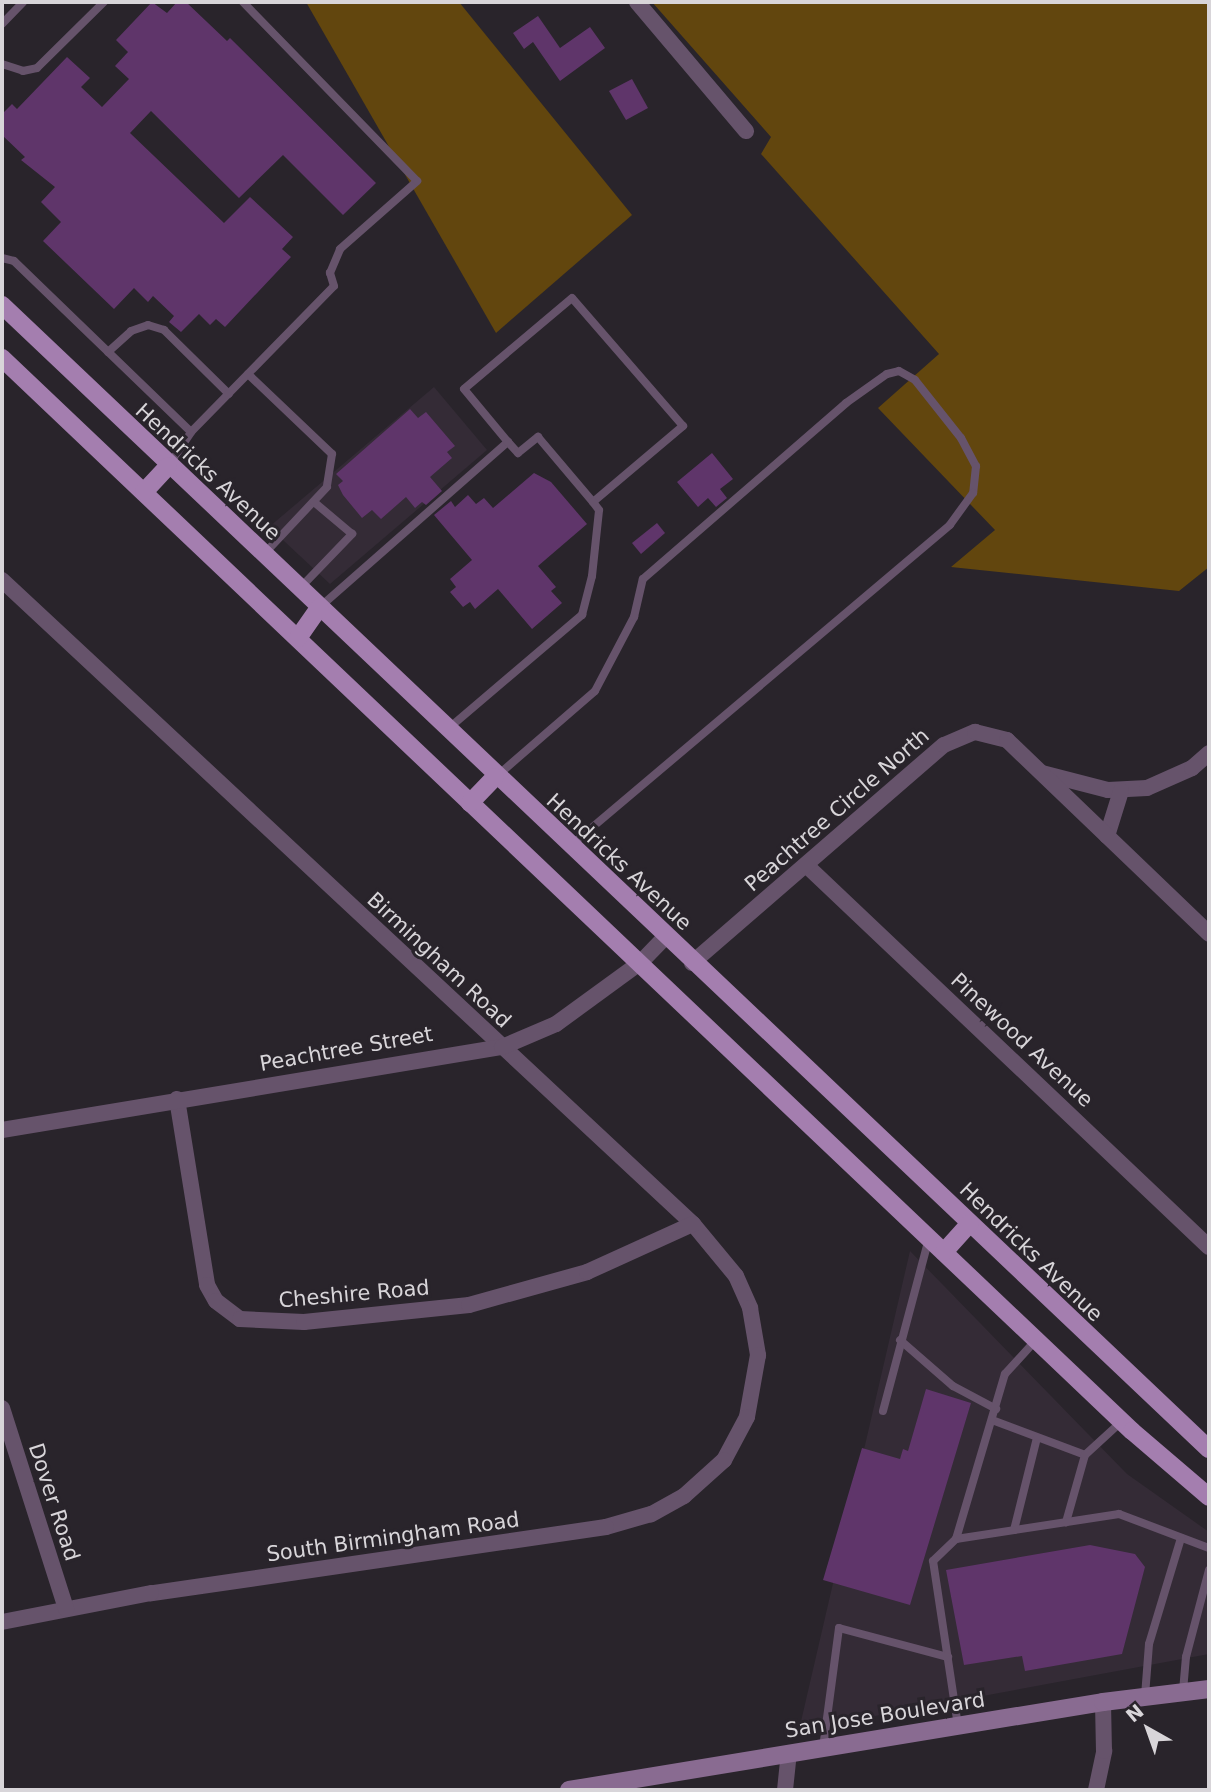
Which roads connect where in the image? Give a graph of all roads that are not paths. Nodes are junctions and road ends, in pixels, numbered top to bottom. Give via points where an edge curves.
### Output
1 (23, 2) edge
2 (103, 2) edge
3 (243, 2) edge
4 (637, 2) edge
5 (2, 24) edge
6 (2, 64) edge
7 (746, 131) dead end
8 (2, 258) edge
9 (2, 305) edge
10 (108, 352) junction
11 (2, 358) edge
12 (248, 374) junction
13 (229, 394) junction
14 (191, 432) junction
15 (508, 442) junction
16 (168, 466) junction
17 (144, 492) junction
18 (314, 502) junction
19 (593, 502) junction
20 (263, 555) junction
21 (2, 580) edge
22 (299, 589) junction
23 (319, 608) junction
24 (298, 638) junction
25 (447, 729) junction
26 (1209, 753) edge
27 (1040, 772) junction
28 (495, 777) junction
29 (1122, 791) junction
30 (470, 803) junction
31 (1107, 836) junction
32 (569, 847) junction
33 (806, 864) junction
34 (1209, 934) edge
35 (665, 937) junction
36 (640, 962) junction
37 (692, 963) junction
38 (502, 1047) junction
39 (177, 1099) junction
40 (2, 1130) edge
41 (693, 1224) junction
42 (969, 1224) junction
43 (929, 1238) junction
44 (1209, 1247) edge
45 (944, 1252) junction
46 (900, 1340) junction
47 (1036, 1340) junction
48 (2, 1408) edge
49 (996, 1409) junction
50 (883, 1410) dead end
51 (747, 1417) joint
52 (992, 1420) junction
53 (1122, 1421) junction
54 (1037, 1438) junction
55 (1209, 1449) edge
56 (1085, 1455) junction
57 (1209, 1497) edge
58 (1066, 1522) junction
59 (1014, 1530) junction
60 (1181, 1538) junction
61 (956, 1539) junction
62 (1209, 1548) edge
63 (1209, 1570) edge
64 (65, 1609) junction
65 (2, 1622) edge
66 (948, 1657) junction
67 (1209, 1689) edge
68 (1183, 1691) junction
69 (1145, 1696) junction
70 (1104, 1702) junction
71 (958, 1726) junction
72 (824, 1748) junction
73 (789, 1754) junction
74 (569, 1790) edge
75 (785, 1790) edge
76 (1096, 1790) edge

1 - 5 lane
2 - 6 lane via 37,68 23,71
3 - 12 lane via 417,181 340,249 330,273 334,286
4 - 7 street
8 - 10 lane via 14,261
9 - 16 main road, Hendricks Avenue
10 - 13 lane via 131,331 148,325 164,330
10 - 14 lane
11 - 17 main road
12 - 13 lane
12 - 18 lane via 332,454 327,487
13 - 14 lane
14 - 16 lane
15 - 19 lane via 518,453 538,437
15 - 19 lane via 464,389 572,298 683,426
15 - 23 lane
16 - 17 main road
16 - 20 main road, Hendricks Avenue
17 - 24 main road
18 - 20 lane
18 - 22 lane via 352,534
19 - 25 lane via 599,510 592,576 582,615
20 - 22 main road, Hendricks Avenue
21 - 38 street, Birmingham Road
22 - 23 main road, Hendricks Avenue
23 - 24 main road
23 - 25 main road, Hendricks Avenue
24 - 30 main road
25 - 28 main road, Hendricks Avenue
26 - 29 street via 1170,780
27 - 29 street
27 - 31 street, Peachtree Circle North
27 - 33 street, Peachtree Circle North via 1007,740 990,733 961,735
28 - 30 main road
28 - 32 main road, Hendricks Avenue
28 - 32 lane via 595,691 634,617 643,579 846,403 887,374 899,371 915,380 961,438 976,466 973,493 950,525
29 - 31 street
30 - 36 main road
31 - 34 street, Peachtree Circle North
32 - 35 main road, Hendricks Avenue
33 - 37 street, Peachtree Circle North
33 - 44 street, Pinewood Avenue
35 - 36 street, Peachtree Street
35 - 37 main road, Hendricks Avenue
36 - 38 street, Peachtree Street via 556,1024
36 - 43 main road
37 - 42 main road, Hendricks Avenue
38 - 39 street, Peachtree Street
38 - 41 street, Birmingham Road
39 - 40 street, Peachtree Street
39 - 41 street, Cheshire Road via 207,1285 216,1301 240,1319 303,1322 469,1305 587,1272
41 - 51 street, Birmingham Road via 736,1276 750,1308 758,1355
42 - 45 main road
42 - 55 main road, Hendricks Avenue
43 - 45 main road
43 - 46 lane
45 - 47 main road
46 - 49 lane via 953,1386
46 - 50 lane
47 - 49 lane via 1005,1374
47 - 53 main road
48 - 64 street, Dover Road
49 - 52 lane
51 - 64 street, South Birmingham Road via 724,1460 708,1476 668,1506 624,1522
52 - 54 lane
52 - 61 lane
53 - 56 lane
53 - 57 main road
54 - 56 lane
54 - 59 lane
56 - 58 lane
58 - 59 lane
58 - 60 lane via 1119,1514
59 - 61 lane
60 - 62 lane
60 - 69 lane via 1149,1644
61 - 66 lane via 933,1561
63 - 68 lane via 1186,1657
64 - 65 street, South Birmingham Road
66 - 71 lane
66 - 72 lane via 839,1628
67 - 68 street, San Jose Boulevard
68 - 69 street, San Jose Boulevard
69 - 70 street, San Jose Boulevard
70 - 71 street, San Jose Boulevard
70 - 76 street via 1104,1751
71 - 72 street, San Jose Boulevard
72 - 73 street, San Jose Boulevard
73 - 74 street, San Jose Boulevard
73 - 75 street

